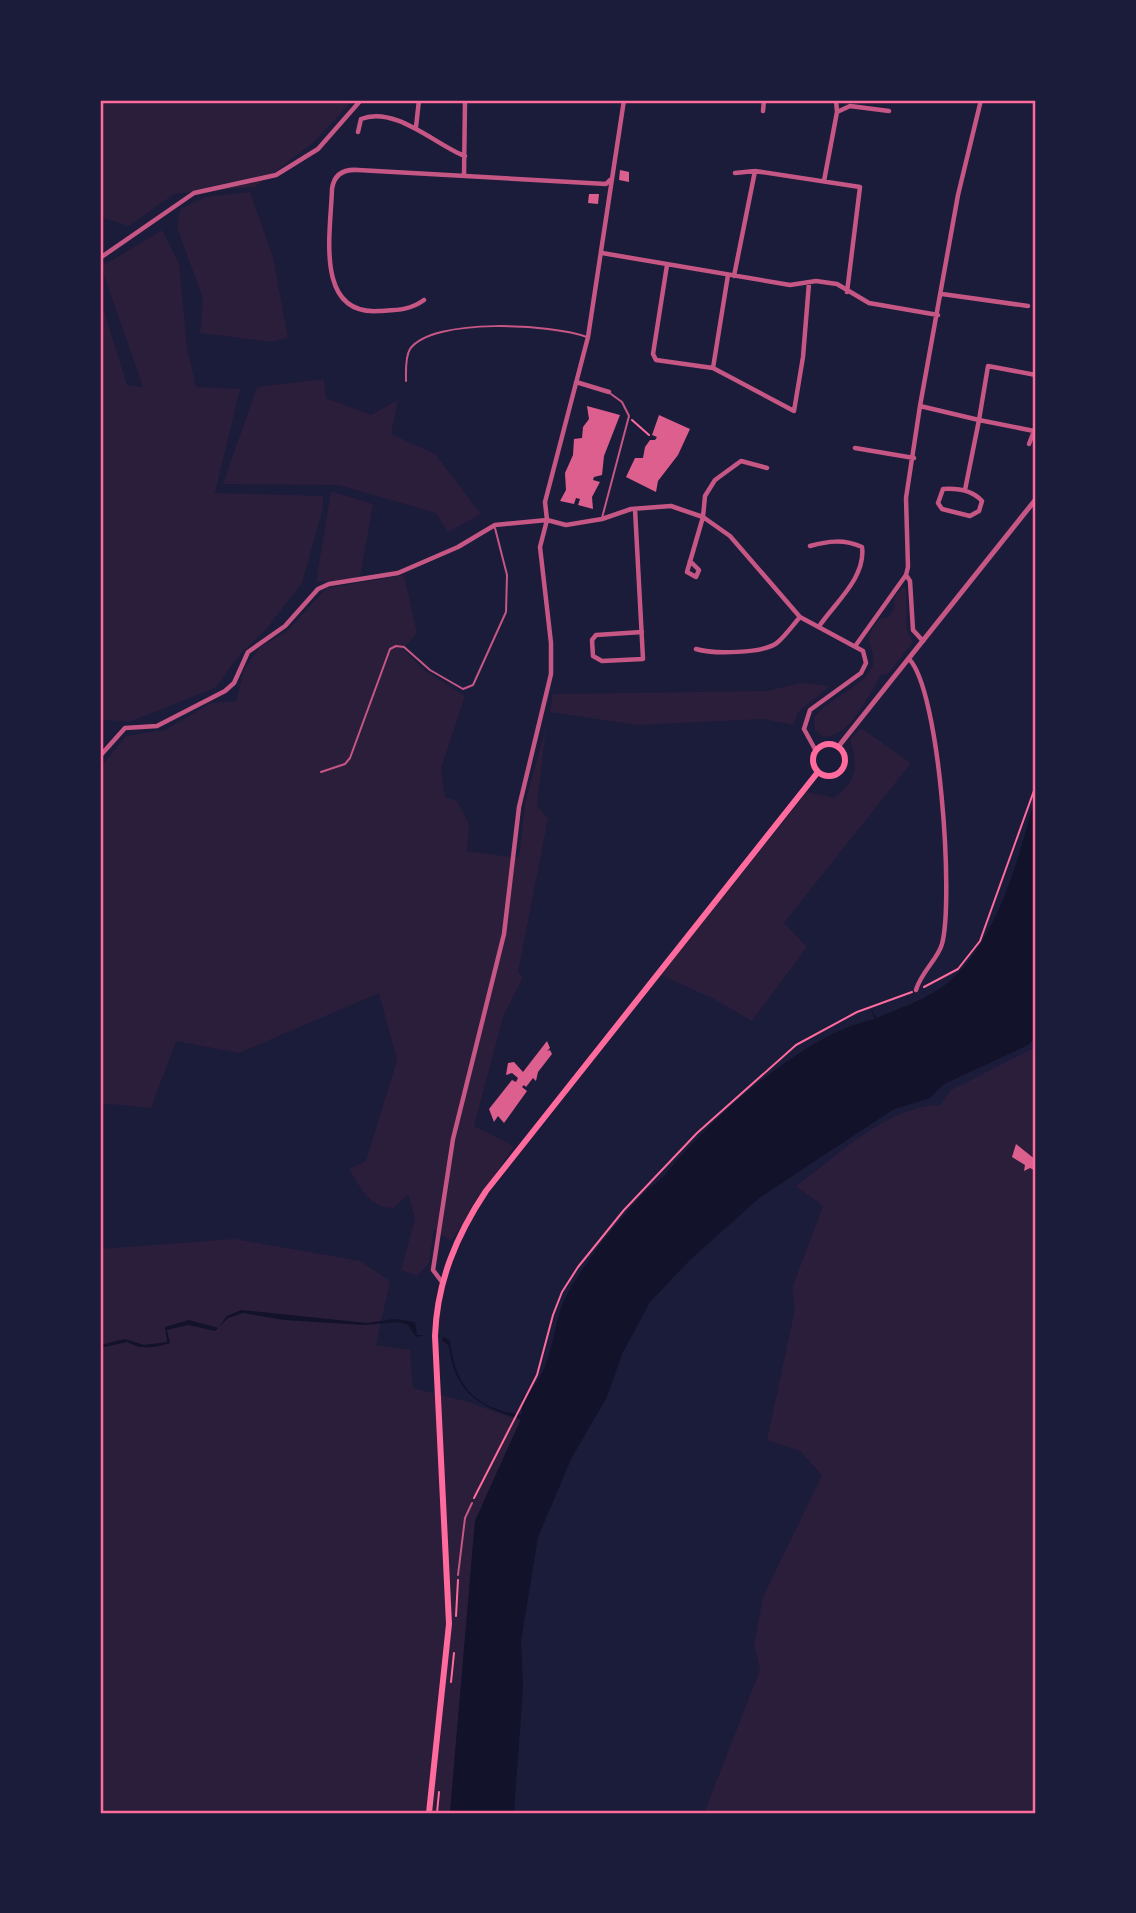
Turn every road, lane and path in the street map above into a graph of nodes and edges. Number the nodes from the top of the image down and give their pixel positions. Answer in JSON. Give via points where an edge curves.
{"nodes":[{"id":1,"x":360,"y":100,"type":"edge"},
{"id":2,"x":419,"y":100,"type":"edge"},
{"id":3,"x":465,"y":100,"type":"edge"},
{"id":4,"x":624,"y":100,"type":"edge"},
{"id":5,"x":764,"y":100,"type":"edge"},
{"id":6,"x":836,"y":100,"type":"edge"},
{"id":7,"x":981,"y":100,"type":"edge"},
{"id":8,"x":763,"y":111,"type":"dead end"},
{"id":9,"x":889,"y":111,"type":"dead end"},
{"id":10,"x":837,"y":112,"type":"junction"},
{"id":11,"x":416,"y":127,"type":"junction"},
{"id":12,"x":358,"y":132,"type":"dead end"},
{"id":13,"x":465,"y":156,"type":"junction"},
{"id":14,"x":755,"y":171,"type":"junction"},
{"id":15,"x":735,"y":173,"type":"dead end"},
{"id":16,"x":464,"y":176,"type":"junction"},
{"id":17,"x":611,"y":180,"type":"junction"},
{"id":18,"x":824,"y":181,"type":"junction"},
{"id":19,"x":602,"y":253,"type":"junction"},
{"id":20,"x":100,"y":258,"type":"edge"},
{"id":21,"x":667,"y":264,"type":"junction"},
{"id":22,"x":731,"y":276,"type":"junction"},
{"id":23,"x":809,"y":283,"type":"junction"},
{"id":24,"x":847,"y":292,"type":"junction"},
{"id":25,"x":942,"y":294,"type":"junction"},
{"id":26,"x":424,"y":300,"type":"dead end"},
{"id":27,"x":1028,"y":306,"type":"dead end"},
{"id":28,"x":938,"y":316,"type":"junction"},
{"id":29,"x":588,"y":337,"type":"junction"},
{"id":30,"x":713,"y":368,"type":"junction"},
{"id":31,"x":1036,"y":375,"type":"edge"},
{"id":32,"x":406,"y":381,"type":"dead end"},
{"id":33,"x":576,"y":382,"type":"junction"},
{"id":34,"x":610,"y":392,"type":"joint"},
{"id":35,"x":920,"y":406,"type":"junction"},
{"id":36,"x":629,"y":416,"type":"junction"},
{"id":37,"x":979,"y":420,"type":"junction"},
{"id":38,"x":1035,"y":429,"type":"edge"},
{"id":39,"x":649,"y":435,"type":"dead end"},
{"id":40,"x":1029,"y":444,"type":"dead end"},
{"id":41,"x":855,"y":447,"type":"dead end"},
{"id":42,"x":914,"y":458,"type":"junction"},
{"id":43,"x":767,"y":468,"type":"dead end"},
{"id":44,"x":965,"y":490,"type":"junction"},
{"id":45,"x":1036,"y":499,"type":"edge"},
{"id":46,"x":635,"y":509,"type":"junction"},
{"id":47,"x":703,"y":517,"type":"junction"},
{"id":48,"x":602,"y":519,"type":"junction"},
{"id":49,"x":547,"y":520,"type":"junction"},
{"id":50,"x":495,"y":525,"type":"junction"},
{"id":51,"x":810,"y":545,"type":"dead end"},
{"id":52,"x":690,"y":561,"type":"dead end"},
{"id":53,"x":906,"y":575,"type":"junction"},
{"id":54,"x":800,"y":617,"type":"junction"},
{"id":55,"x":820,"y":625,"type":"junction"},
{"id":56,"x":642,"y":632,"type":"junction"},
{"id":57,"x":923,"y":641,"type":"junction"},
{"id":58,"x":856,"y":645,"type":"junction"},
{"id":59,"x":696,"y":649,"type":"dead end"},
{"id":60,"x":909,"y":659,"type":"junction"},
{"id":61,"x":838,"y":747,"type":"junction"},
{"id":62,"x":816,"y":751,"type":"junction"},
{"id":63,"x":100,"y":756,"type":"edge"},
{"id":64,"x":321,"y":772,"type":"dead end"},
{"id":65,"x":818,"y":772,"type":"junction"},
{"id":66,"x":1036,"y":785,"type":"edge"},
{"id":67,"x":934,"y":983,"type":"dead end"},
{"id":68,"x":916,"y":990,"type":"dead end"},
{"id":69,"x":890,"y":1001,"type":"dead end"},
{"id":70,"x":442,"y":1282,"type":"junction"},
{"id":71,"x":472,"y":1503,"type":"joint"},
{"id":72,"x":458,"y":1575,"type":"dead end"},
{"id":73,"x":429,"y":1813,"type":"edge"}],
"edges":[{"from":1,"to":20,"type":"street","via":[[318,149],[276,175],[194,193]]},
{"from":2,"to":11,"type":"street"},
{"from":3,"to":13,"type":"street"},
{"from":4,"to":17,"type":"street"},
{"from":5,"to":8,"type":"street"},
{"from":6,"to":10,"type":"street"},
{"from":7,"to":25,"type":"street","via":[[958,195]]},
{"from":9,"to":10,"type":"street","via":[[849,106]]},
{"from":10,"to":18,"type":"street"},
{"from":11,"to":12,"type":"street","via":[[369,117],[361,119]]},
{"from":11,"to":13,"type":"street"},
{"from":13,"to":16,"type":"street"},
{"from":14,"to":15,"type":"street"},
{"from":14,"to":18,"type":"street"},
{"from":14,"to":22,"type":"street"},
{"from":16,"to":17,"type":"street","via":[[606,184]]},
{"from":16,"to":26,"type":"street","via":[[350,170],[341,172],[333,183],[330,279],[340,297],[366,312],[412,309]]},
{"from":17,"to":19,"type":"street"},
{"from":18,"to":24,"type":"street","via":[[860,187]]},
{"from":19,"to":21,"type":"street"},
{"from":19,"to":29,"type":"street"},
{"from":21,"to":22,"type":"street"},
{"from":21,"to":30,"type":"street","via":[[653,354],[656,360]]},
{"from":22,"to":23,"type":"street","via":[[790,285]]},
{"from":22,"to":30,"type":"street"},
{"from":23,"to":24,"type":"street","via":[[837,284]]},
{"from":23,"to":30,"type":"street","via":[[794,411]]},
{"from":24,"to":28,"type":"street","via":[[869,303]]},
{"from":25,"to":27,"type":"street"},
{"from":25,"to":28,"type":"street"},
{"from":28,"to":35,"type":"street"},
{"from":29,"to":32,"type":"lane","via":[[519,326],[453,330],[407,352]]},
{"from":29,"to":33,"type":"street"},
{"from":31,"to":37,"type":"street","via":[[988,366]]},
{"from":33,"to":34,"type":"street"},
{"from":33,"to":49,"type":"street","via":[[545,502]]},
{"from":34,"to":36,"type":"lane"},
{"from":35,"to":37,"type":"street"},
{"from":35,"to":42,"type":"street"},
{"from":36,"to":39,"type":"path"},
{"from":36,"to":48,"type":"lane"},
{"from":37,"to":38,"type":"street"},
{"from":37,"to":44,"type":"street"},
{"from":38,"to":40,"type":"street"},
{"from":41,"to":42,"type":"street"},
{"from":42,"to":53,"type":"street","via":[[906,499]]},
{"from":43,"to":47,"type":"street","via":[[741,461],[715,480],[705,496]]},
{"from":44,"to":44,"type":"street","via":[[982,501],[979,512],[970,516],[942,509],[938,503],[943,489]]},
{"from":45,"to":57,"type":"street"},
{"from":46,"to":47,"type":"street","via":[[671,506]]},
{"from":46,"to":48,"type":"street"},
{"from":46,"to":56,"type":"street"},
{"from":47,"to":52,"type":"street"},
{"from":47,"to":54,"type":"street","via":[[730,536]]},
{"from":48,"to":49,"type":"street","via":[[566,525]]},
{"from":49,"to":50,"type":"street"},
{"from":49,"to":70,"type":"street","via":[[540,547],[551,674],[519,807],[504,934],[453,1139],[433,1270]]},
{"from":50,"to":63,"type":"street","via":[[398,573],[318,589],[285,626],[248,652],[234,683],[225,691],[157,726],[125,728]]},
{"from":50,"to":64,"type":"lane","via":[[507,575],[506,612],[473,685],[463,690],[404,647],[390,649],[350,758]]},
{"from":51,"to":55,"type":"street","via":[[850,541],[862,547],[864,559]]},
{"from":53,"to":57,"type":"street","via":[[913,630]]},
{"from":53,"to":58,"type":"street"},
{"from":54,"to":55,"type":"street"},
{"from":54,"to":59,"type":"street","via":[[777,644],[766,649],[707,653]]},
{"from":55,"to":58,"type":"street"},
{"from":56,"to":56,"type":"street","via":[[643,659],[603,661],[593,656],[596,635]]},
{"from":57,"to":60,"type":"street"},
{"from":58,"to":62,"type":"street","via":[[866,656],[861,673],[807,715],[804,729]]},
{"from":60,"to":61,"type":"street"},
{"from":60,"to":68,"type":"street","via":[[919,674],[932,715],[944,837],[942,947],[927,965]]},
{"from":61,"to":62,"type":"main road","via":[[828,744]]},
{"from":61,"to":65,"type":"main road","via":[[845,760],[841,770],[827,776]]},
{"from":62,"to":65,"type":"main road","via":[[813,759]]},
{"from":65,"to":70,"type":"main road","via":[[486,1191],[460,1235]]},
{"from":66,"to":67,"type":"path","via":[[980,942],[958,969]]},
{"from":69,"to":71,"type":"path","via":[[857,1012],[796,1045],[697,1133],[578,1267],[553,1315],[537,1375]]},
{"from":70,"to":73,"type":"main road","via":[[435,1336],[449,1625]]},
{"from":71,"to":72,"type":"lane","via":[[465,1518]]}]}
